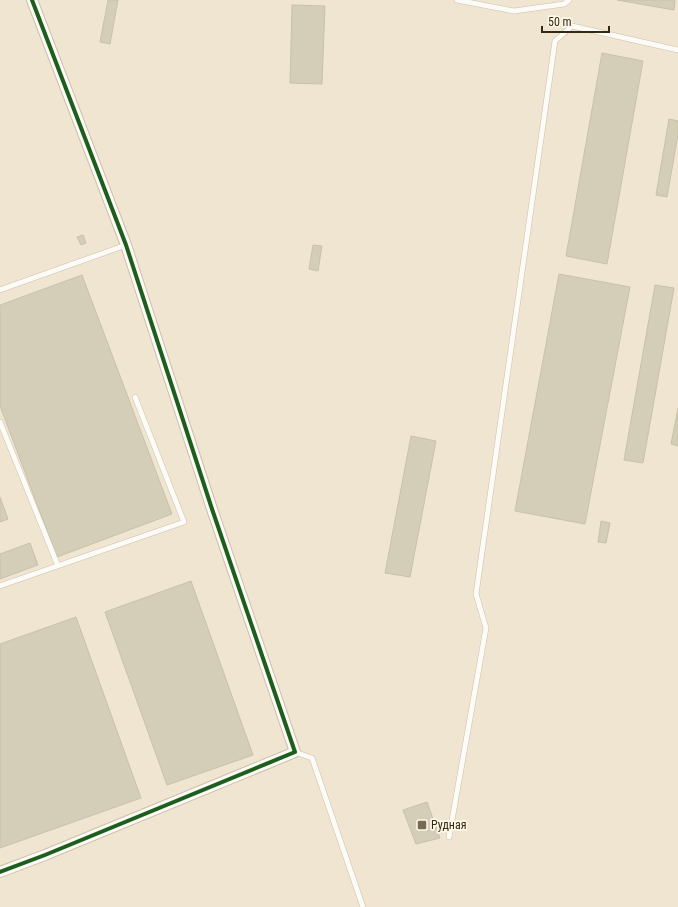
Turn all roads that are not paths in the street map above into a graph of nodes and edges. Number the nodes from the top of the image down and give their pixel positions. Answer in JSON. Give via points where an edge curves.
{"nodes":[{"id":1,"x":32,"y":0,"type":"edge"},
{"id":2,"x":457,"y":0,"type":"edge"},
{"id":3,"x":569,"y":0,"type":"edge"},
{"id":4,"x":678,"y":50,"type":"edge"},
{"id":5,"x":126,"y":245,"type":"junction"},
{"id":6,"x":0,"y":290,"type":"edge"},
{"id":7,"x":135,"y":397,"type":"dead end"},
{"id":8,"x":0,"y":422,"type":"edge"},
{"id":9,"x":58,"y":566,"type":"junction"},
{"id":10,"x":0,"y":586,"type":"edge"},
{"id":11,"x":295,"y":752,"type":"junction"},
{"id":12,"x":449,"y":837,"type":"dead end"},
{"id":13,"x":0,"y":872,"type":"edge"},
{"id":14,"x":363,"y":907,"type":"edge"}],
"edges":[{"from":1,"to":5,"type":"street"},
{"from":2,"to":3,"type":"lane","via":[[514,10],[564,4]]},
{"from":4,"to":12,"type":"lane","via":[[572,26],[555,41],[476,594],[486,628]]},
{"from":5,"to":6,"type":"lane"},
{"from":5,"to":11,"type":"street"},
{"from":7,"to":9,"type":"lane","via":[[184,522]]},
{"from":8,"to":9,"type":"lane"},
{"from":9,"to":10,"type":"lane"},
{"from":11,"to":13,"type":"street"},
{"from":11,"to":14,"type":"lane","via":[[312,758]]}]}
